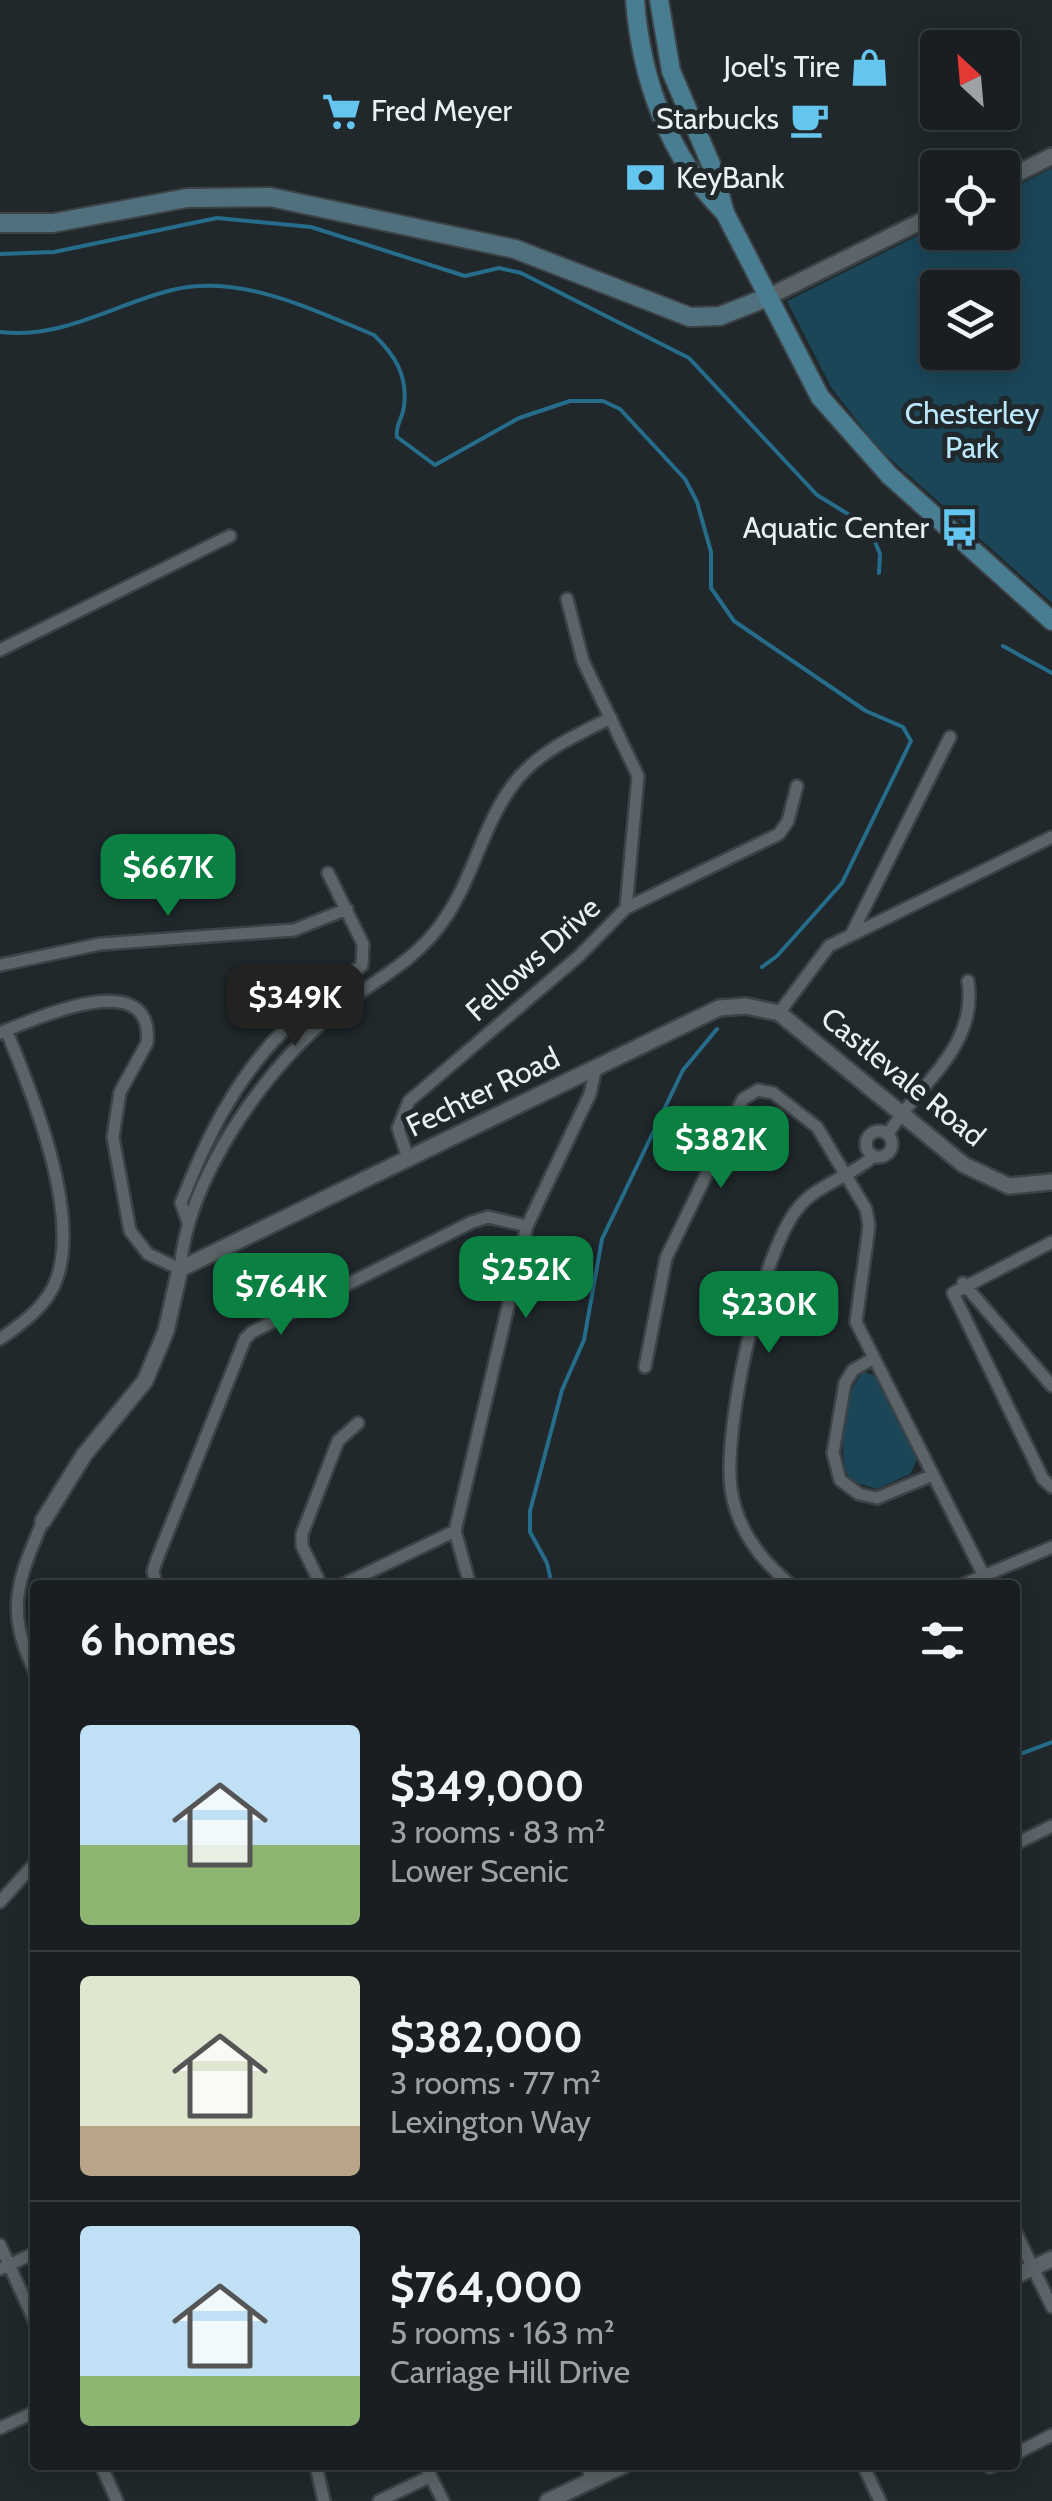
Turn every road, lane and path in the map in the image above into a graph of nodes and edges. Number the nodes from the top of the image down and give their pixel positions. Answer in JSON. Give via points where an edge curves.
{"nodes":[{"id":1,"x":635,"y":0,"type":"edge"},
{"id":2,"x":659,"y":0,"type":"edge"},
{"id":3,"x":1052,"y":156,"type":"edge"},
{"id":4,"x":1020,"y":172,"type":"edge"},
{"id":5,"x":725,"y":213,"type":"junction"},
{"id":6,"x":920,"y":222,"type":"edge"},
{"id":7,"x":0,"y":224,"type":"edge"},
{"id":8,"x":768,"y":296,"type":"junction"},
{"id":9,"x":230,"y":536,"type":"dead end"},
{"id":10,"x":567,"y":599,"type":"dead end"},
{"id":11,"x":1052,"y":621,"type":"edge"},
{"id":12,"x":0,"y":650,"type":"edge"},
{"id":13,"x":611,"y":718,"type":"junction"},
{"id":14,"x":950,"y":737,"type":"dead end"},
{"id":15,"x":798,"y":786,"type":"dead end"},
{"id":16,"x":1052,"y":837,"type":"edge"},
{"id":17,"x":328,"y":873,"type":"dead end"},
{"id":18,"x":626,"y":908,"type":"junction"},
{"id":19,"x":346,"y":910,"type":"junction"},
{"id":20,"x":852,"y":935,"type":"junction"},
{"id":21,"x":0,"y":965,"type":"edge"},
{"id":22,"x":968,"y":981,"type":"dead end"},
{"id":23,"x":779,"y":1013,"type":"junction"},
{"id":24,"x":3,"y":1032,"type":"edge"},
{"id":25,"x":596,"y":1068,"type":"junction"},
{"id":26,"x":902,"y":1110,"type":"junction"},
{"id":27,"x":888,"y":1134,"type":"junction"},
{"id":28,"x":874,"y":1156,"type":"junction"},
{"id":29,"x":408,"y":1158,"type":"junction"},
{"id":30,"x":844,"y":1179,"type":"junction"},
{"id":31,"x":1052,"y":1182,"type":"edge"},
{"id":32,"x":188,"y":1222,"type":"junction"},
{"id":33,"x":527,"y":1226,"type":"junction"},
{"id":34,"x":1052,"y":1242,"type":"edge"},
{"id":35,"x":180,"y":1269,"type":"junction"},
{"id":36,"x":964,"y":1283,"type":"junction"},
{"id":37,"x":0,"y":1339,"type":"edge"},
{"id":38,"x":874,"y":1358,"type":"junction"},
{"id":39,"x":645,"y":1368,"type":"dead end"},
{"id":40,"x":1052,"y":1386,"type":"edge"},
{"id":41,"x":358,"y":1423,"type":"dead end"},
{"id":42,"x":933,"y":1475,"type":"junction"},
{"id":43,"x":1052,"y":1487,"type":"edge"},
{"id":44,"x":43,"y":1522,"type":"joint"},
{"id":45,"x":455,"y":1531,"type":"junction"},
{"id":46,"x":1052,"y":1547,"type":"edge"},
{"id":47,"x":984,"y":1576,"type":"junction"},
{"id":48,"x":155,"y":1580,"type":"edge"},
{"id":49,"x":319,"y":1580,"type":"edge"},
{"id":50,"x":352,"y":1580,"type":"edge"},
{"id":51,"x":469,"y":1580,"type":"edge"},
{"id":52,"x":785,"y":1580,"type":"edge"},
{"id":53,"x":974,"y":1580,"type":"edge"},
{"id":54,"x":30,"y":1662,"type":"edge"},
{"id":55,"x":1052,"y":1826,"type":"edge"},
{"id":56,"x":1020,"y":1842,"type":"edge"},
{"id":57,"x":30,"y":1869,"type":"edge"},
{"id":58,"x":0,"y":1902,"type":"edge"},
{"id":59,"x":1020,"y":2241,"type":"edge"},
{"id":60,"x":0,"y":2245,"type":"edge"},
{"id":61,"x":30,"y":2255,"type":"edge"},
{"id":62,"x":1052,"y":2259,"type":"edge"},
{"id":63,"x":5,"y":2267,"type":"edge"},
{"id":64,"x":1033,"y":2268,"type":"junction"},
{"id":65,"x":1020,"y":2274,"type":"edge"},
{"id":66,"x":1052,"y":2307,"type":"edge"},
{"id":67,"x":30,"y":2313,"type":"edge"},
{"id":68,"x":30,"y":2414,"type":"edge"},
{"id":69,"x":0,"y":2428,"type":"edge"},
{"id":70,"x":1052,"y":2434,"type":"edge"},
{"id":71,"x":1020,"y":2451,"type":"edge"},
{"id":72,"x":103,"y":2470,"type":"edge"},
{"id":73,"x":317,"y":2470,"type":"edge"},
{"id":74,"x":428,"y":2470,"type":"edge"},
{"id":75,"x":865,"y":2470,"type":"edge"},
{"id":76,"x":590,"y":2472,"type":"edge"},
{"id":77,"x":117,"y":2501,"type":"edge"},
{"id":78,"x":324,"y":2501,"type":"edge"},
{"id":79,"x":379,"y":2501,"type":"edge"},
{"id":80,"x":443,"y":2501,"type":"edge"},
{"id":81,"x":548,"y":2501,"type":"edge"},
{"id":82,"x":880,"y":2501,"type":"edge"}],
"edges":[{"from":1,"to":5,"type":"main road","via":[[666,130],[700,188]]},
{"from":2,"to":5,"type":"main road","via":[[670,71]]},
{"from":3,"to":4,"type":"street"},
{"from":5,"to":8,"type":"main road"},
{"from":6,"to":8,"type":"street"},
{"from":7,"to":8,"type":"main road","via":[[53,223],[163,201],[270,196],[515,249],[690,316],[720,316]]},
{"from":8,"to":11,"type":"main road","via":[[820,397],[858,444]]},
{"from":9,"to":12,"type":"street"},
{"from":10,"to":13,"type":"street","name":"Fellows Drive","via":[[583,661]]},
{"from":13,"to":18,"type":"street","name":"Fellows Drive","via":[[640,789]]},
{"from":13,"to":32,"type":"street","via":[[556,746],[512,785],[450,913],[418,951],[332,1014],[276,1070],[221,1152]]},
{"from":14,"to":20,"type":"street"},
{"from":15,"to":18,"type":"street","via":[[778,834]]},
{"from":16,"to":20,"type":"street"},
{"from":17,"to":19,"type":"street"},
{"from":18,"to":29,"type":"street","name":"Fellows Drive","via":[[409,1101],[398,1128]]},
{"from":19,"to":21,"type":"street","via":[[294,930],[100,944]]},
{"from":19,"to":32,"type":"street","via":[[363,944],[362,965],[250,1068],[194,1168],[181,1203]]},
{"from":20,"to":23,"type":"street","via":[[821,953]]},
{"from":22,"to":26,"type":"street","via":[[972,1006],[963,1036]]},
{"from":23,"to":25,"type":"street","name":"Fechter Road","via":[[719,1008]]},
{"from":23,"to":26,"type":"street","name":"Castlevale Road"},
{"from":24,"to":35,"type":"street","via":[[114,998],[141,1016],[147,1043],[120,1092],[113,1137],[130,1230],[148,1254]]},
{"from":24,"to":37,"type":"street","via":[[42,1130],[62,1250],[58,1277],[43,1304]]},
{"from":25,"to":29,"type":"street","name":"Fechter Road"},
{"from":25,"to":33,"type":"street"},
{"from":26,"to":27,"type":"street"},
{"from":26,"to":31,"type":"street","name":"Castlevale Road","via":[[964,1165],[992,1180],[1009,1186]]},
{"from":27,"to":28,"type":"street","via":[[892,1149]]},
{"from":27,"to":28,"type":"street","via":[[868,1137]]},
{"from":28,"to":30,"type":"street"},
{"from":29,"to":35,"type":"street","name":"Fechter Road"},
{"from":30,"to":38,"type":"street","via":[[869,1217],[856,1322]]},
{"from":30,"to":39,"type":"street","via":[[817,1127],[766,1090],[743,1099],[666,1258]]},
{"from":30,"to":52,"type":"street","via":[[795,1211],[762,1283],[731,1450],[731,1491],[745,1532]]},
{"from":32,"to":35,"type":"street"},
{"from":33,"to":45,"type":"street"},
{"from":33,"to":48,"type":"street","via":[[480,1218],[252,1332],[157,1559]]},
{"from":34,"to":36,"type":"street"},
{"from":35,"to":44,"type":"street","via":[[166,1331],[145,1381],[84,1455]]},
{"from":36,"to":40,"type":"street"},
{"from":36,"to":43,"type":"street","via":[[953,1293],[955,1304]]},
{"from":38,"to":42,"type":"street"},
{"from":38,"to":42,"type":"street","via":[[845,1383],[833,1453],[840,1480],[877,1498]]},
{"from":41,"to":49,"type":"street","via":[[338,1440],[302,1534]]},
{"from":42,"to":47,"type":"street"},
{"from":44,"to":54,"type":"street","via":[[15,1606]]},
{"from":45,"to":50,"type":"street"},
{"from":45,"to":51,"type":"street"},
{"from":46,"to":47,"type":"street"},
{"from":47,"to":53,"type":"street"},
{"from":55,"to":56,"type":"street"},
{"from":57,"to":58,"type":"street"},
{"from":59,"to":64,"type":"street"},
{"from":60,"to":63,"type":"street"},
{"from":61,"to":63,"type":"street"},
{"from":62,"to":64,"type":"street"},
{"from":63,"to":67,"type":"street"},
{"from":64,"to":65,"type":"street"},
{"from":64,"to":66,"type":"street"},
{"from":68,"to":69,"type":"street"},
{"from":70,"to":71,"type":"street"},
{"from":72,"to":77,"type":"street"},
{"from":73,"to":78,"type":"street"},
{"from":74,"to":79,"type":"street"},
{"from":74,"to":80,"type":"street"},
{"from":75,"to":82,"type":"street"},
{"from":76,"to":81,"type":"street"}]}
